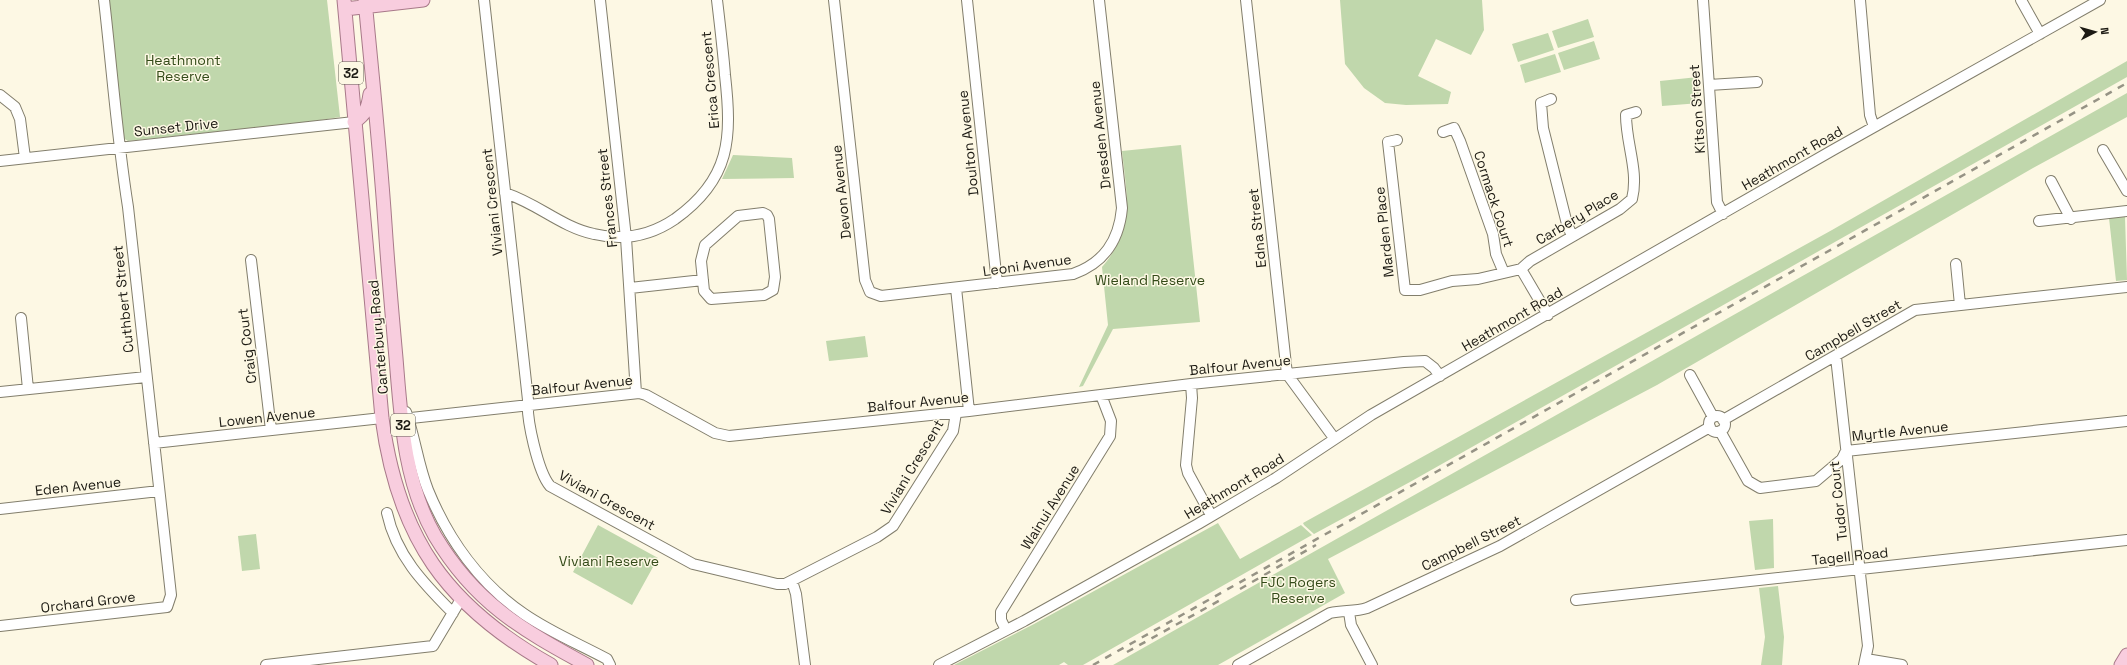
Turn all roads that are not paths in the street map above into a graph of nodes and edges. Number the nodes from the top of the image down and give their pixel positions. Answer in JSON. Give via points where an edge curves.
{"nodes":[{"id":1,"x":104,"y":0,"type":"edge"},
{"id":2,"x":423,"y":0,"type":"edge"},
{"id":3,"x":484,"y":0,"type":"edge"},
{"id":4,"x":600,"y":0,"type":"edge"},
{"id":5,"x":717,"y":0,"type":"edge"},
{"id":6,"x":834,"y":0,"type":"edge"},
{"id":7,"x":967,"y":0,"type":"edge"},
{"id":8,"x":1099,"y":0,"type":"edge"},
{"id":9,"x":1246,"y":0,"type":"edge"},
{"id":10,"x":1703,"y":0,"type":"edge"},
{"id":11,"x":1860,"y":0,"type":"edge"},
{"id":12,"x":2021,"y":0,"type":"edge"},
{"id":13,"x":2100,"y":0,"type":"edge"},
{"id":14,"x":365,"y":3,"type":"edge"},
{"id":15,"x":345,"y":5,"type":"edge"},
{"id":16,"x":2040,"y":34,"type":"junction"},
{"id":17,"x":373,"y":78,"type":"junction"},
{"id":18,"x":1757,"y":82,"type":"dead end"},
{"id":19,"x":1709,"y":85,"type":"junction"},
{"id":20,"x":0,"y":95,"type":"edge"},
{"id":21,"x":1551,"y":100,"type":"dead end"},
{"id":22,"x":1636,"y":112,"type":"dead end"},
{"id":23,"x":354,"y":122,"type":"junction"},
{"id":24,"x":1874,"y":127,"type":"junction"},
{"id":25,"x":1443,"y":132,"type":"dead end"},
{"id":26,"x":378,"y":139,"type":"junction"},
{"id":27,"x":1388,"y":141,"type":"dead end"},
{"id":28,"x":118,"y":148,"type":"junction"},
{"id":29,"x":2103,"y":150,"type":"dead end"},
{"id":30,"x":25,"y":158,"type":"junction"},
{"id":31,"x":0,"y":161,"type":"edge"},
{"id":32,"x":2051,"y":181,"type":"dead end"},
{"id":33,"x":2127,"y":191,"type":"edge"},
{"id":34,"x":505,"y":193,"type":"junction"},
{"id":35,"x":2127,"y":211,"type":"edge"},
{"id":36,"x":1723,"y":214,"type":"junction"},
{"id":37,"x":2071,"y":219,"type":"junction"},
{"id":38,"x":2039,"y":221,"type":"dead end"},
{"id":39,"x":1572,"y":236,"type":"junction"},
{"id":40,"x":626,"y":238,"type":"junction"},
{"id":41,"x":251,"y":260,"type":"dead end"},
{"id":42,"x":1098,"y":261,"type":"joint"},
{"id":43,"x":1956,"y":264,"type":"dead end"},
{"id":44,"x":1521,"y":269,"type":"junction"},
{"id":45,"x":1504,"y":273,"type":"junction"},
{"id":46,"x":703,"y":280,"type":"junction"},
{"id":47,"x":997,"y":283,"type":"junction"},
{"id":48,"x":2127,"y":287,"type":"edge"},
{"id":49,"x":630,"y":288,"type":"junction"},
{"id":50,"x":956,"y":288,"type":"junction"},
{"id":51,"x":1960,"y":305,"type":"junction"},
{"id":52,"x":1548,"y":315,"type":"junction"},
{"id":53,"x":21,"y":318,"type":"dead end"},
{"id":54,"x":1836,"y":357,"type":"junction"},
{"id":55,"x":1287,"y":374,"type":"junction"},
{"id":56,"x":1690,"y":375,"type":"dead end"},
{"id":57,"x":1440,"y":376,"type":"junction"},
{"id":58,"x":146,"y":377,"type":"junction"},
{"id":59,"x":1191,"y":384,"type":"junction"},
{"id":60,"x":28,"y":389,"type":"junction"},
{"id":61,"x":0,"y":392,"type":"edge"},
{"id":62,"x":636,"y":393,"type":"junction"},
{"id":63,"x":1101,"y":395,"type":"junction"},
{"id":64,"x":527,"y":405,"type":"junction"},
{"id":65,"x":969,"y":411,"type":"junction"},
{"id":66,"x":956,"y":413,"type":"junction"},
{"id":67,"x":382,"y":418,"type":"junction"},
{"id":68,"x":405,"y":419,"type":"junction"},
{"id":69,"x":1724,"y":420,"type":"junction"},
{"id":70,"x":2127,"y":421,"type":"edge"},
{"id":71,"x":1711,"y":422,"type":"junction"},
{"id":72,"x":271,"y":430,"type":"junction"},
{"id":73,"x":1720,"y":431,"type":"junction"},
{"id":74,"x":1334,"y":438,"type":"junction"},
{"id":75,"x":154,"y":443,"type":"junction"},
{"id":76,"x":1846,"y":451,"type":"junction"},
{"id":77,"x":159,"y":491,"type":"junction"},
{"id":78,"x":0,"y":509,"type":"edge"},
{"id":79,"x":387,"y":513,"type":"dead end"},
{"id":80,"x":1211,"y":515,"type":"junction"},
{"id":81,"x":2127,"y":540,"type":"edge"},
{"id":82,"x":1859,"y":569,"type":"junction"},
{"id":83,"x":792,"y":581,"type":"junction"},
{"id":84,"x":171,"y":595,"type":"joint"},
{"id":85,"x":462,"y":599,"type":"junction"},
{"id":86,"x":1576,"y":600,"type":"dead end"},
{"id":87,"x":1349,"y":612,"type":"junction"},
{"id":88,"x":453,"y":613,"type":"junction"},
{"id":89,"x":0,"y":626,"type":"edge"},
{"id":90,"x":1006,"y":630,"type":"junction"},
{"id":91,"x":2127,"y":656,"type":"edge"},
{"id":92,"x":1865,"y":662,"type":"edge"},
{"id":93,"x":292,"y":664,"type":"edge"},
{"id":94,"x":266,"y":665,"type":"edge"},
{"id":95,"x":551,"y":665,"type":"edge"},
{"id":96,"x":587,"y":665,"type":"edge"},
{"id":97,"x":610,"y":665,"type":"edge"},
{"id":98,"x":805,"y":665,"type":"edge"},
{"id":99,"x":939,"y":665,"type":"edge"},
{"id":100,"x":1238,"y":665,"type":"edge"},
{"id":101,"x":1372,"y":665,"type":"edge"},
{"id":102,"x":1902,"y":665,"type":"edge"},
{"id":103,"x":2121,"y":665,"type":"edge"}],
"edges":[{"from":1,"to":28,"type":"street","name":"Cuthbert Street","via":[[117,114]]},
{"from":2,"to":14,"type":"main road"},
{"from":3,"to":34,"type":"street","name":"Viviani Crescent"},
{"from":4,"to":40,"type":"street","name":"Frances Street"},
{"from":5,"to":40,"type":"street","name":"Erica Crescent","via":[[729,109],[729,136],[724,158],[708,187],[690,208],[662,226],[642,235]]},
{"from":6,"to":50,"type":"street","name":"Devon Avenue","via":[[867,288],[873,295],[881,296]]},
{"from":7,"to":47,"type":"street","name":"Doulton Avenue"},
{"from":8,"to":42,"type":"street","name":"Dresden Avenue","via":[[1122,208],[1114,243]]},
{"from":9,"to":55,"type":"street","name":"Edna Street"},
{"from":10,"to":19,"type":"street","name":"Kitson Street"},
{"from":11,"to":24,"type":"street","via":[[1870,115]]},
{"from":12,"to":16,"type":"street"},
{"from":13,"to":16,"type":"street","name":"Heathmont Road"},
{"from":14,"to":15,"type":"main road"},
{"from":14,"to":17,"type":"main road","name":"Canterbury Road","number":"32"},
{"from":15,"to":23,"type":"main road","name":"Canterbury Road","number":"32"},
{"from":16,"to":24,"type":"street","name":"Heathmont Road"},
{"from":17,"to":23,"type":"main road","via":[[368,109]]},
{"from":17,"to":26,"type":"main road","name":"Canterbury Road","number":"32"},
{"from":18,"to":19,"type":"street"},
{"from":19,"to":36,"type":"street","name":"Kitson Street","via":[[1717,202]]},
{"from":20,"to":30,"type":"street","via":[[15,107],[20,120]]},
{"from":21,"to":39,"type":"street","via":[[1536,104]]},
{"from":22,"to":39,"type":"street","name":"Carbery Place","via":[[1626,115],[1630,157],[1635,174],[1632,199]]},
{"from":23,"to":26,"type":"main road","via":[[368,126]]},
{"from":23,"to":28,"type":"street","name":"Sunset Drive"},
{"from":23,"to":67,"type":"main road","name":"Canterbury Road","number":"32"},
{"from":24,"to":36,"type":"street","name":"Heathmont Road"},
{"from":25,"to":45,"type":"street","name":"Cormack Court","via":[[1454,128],[1460,141]]},
{"from":26,"to":68,"type":"main road","name":"Canterbury Road","number":"32","via":[[399,393]]},
{"from":27,"to":45,"type":"street","name":"Marden Place","via":[[1406,290],[1420,290],[1452,281]]},
{"from":28,"to":30,"type":"street","name":"Sunset Drive"},
{"from":28,"to":58,"type":"street","name":"Cuthbert Street","via":[[128,207]]},
{"from":29,"to":33,"type":"street"},
{"from":30,"to":31,"type":"street","name":"Sunset Drive"},
{"from":32,"to":37,"type":"street"},
{"from":34,"to":40,"type":"street","name":"Erica Crescent","via":[[522,198],[576,230],[613,238]]},
{"from":34,"to":64,"type":"street","name":"Viviani Crescent"},
{"from":35,"to":37,"type":"street"},
{"from":36,"to":52,"type":"street","name":"Heathmont Road"},
{"from":37,"to":38,"type":"street"},
{"from":39,"to":44,"type":"street","name":"Carbery Place"},
{"from":40,"to":49,"type":"street","name":"Frances Street"},
{"from":41,"to":72,"type":"street","name":"Craig Court"},
{"from":42,"to":47,"type":"street","name":"Leoni Avenue","via":[[1085,270],[1072,274]]},
{"from":43,"to":51,"type":"street"},
{"from":44,"to":45,"type":"street"},
{"from":44,"to":52,"type":"street"},
{"from":46,"to":46,"type":"street","via":[[702,254],[705,245],[740,216],[763,213],[767,215],[775,277],[772,292],[714,300],[705,294]]},
{"from":46,"to":49,"type":"street"},
{"from":47,"to":50,"type":"street","name":"Leoni Avenue"},
{"from":48,"to":51,"type":"street","name":"Campbell Street"},
{"from":49,"to":62,"type":"street","name":"Frances Street"},
{"from":50,"to":65,"type":"street"},
{"from":51,"to":54,"type":"street","name":"Campbell Street","via":[[1915,310]]},
{"from":52,"to":57,"type":"street","name":"Heathmont Road"},
{"from":53,"to":60,"type":"street"},
{"from":54,"to":69,"type":"street","name":"Campbell Street"},
{"from":54,"to":76,"type":"street","name":"Tudor Court"},
{"from":55,"to":57,"type":"street","name":"Balfour Avenue","via":[[1426,361]]},
{"from":55,"to":59,"type":"street","name":"Balfour Avenue"},
{"from":55,"to":74,"type":"street"},
{"from":56,"to":71,"type":"street"},
{"from":57,"to":74,"type":"street","name":"Heathmont Road"},
{"from":58,"to":60,"type":"street"},
{"from":58,"to":75,"type":"street","name":"Cuthbert Street"},
{"from":59,"to":63,"type":"street","name":"Balfour Avenue"},
{"from":59,"to":80,"type":"street","via":[[1186,465]]},
{"from":60,"to":61,"type":"street"},
{"from":62,"to":64,"type":"street","name":"Balfour Avenue"},
{"from":62,"to":66,"type":"street","name":"Balfour Avenue","via":[[646,395],[715,433],[726,436]]},
{"from":63,"to":65,"type":"street","name":"Balfour Avenue"},
{"from":63,"to":90,"type":"street","name":"Wainui Avenue","via":[[1110,421],[1110,436],[1001,612],[1001,620]]},
{"from":64,"to":68,"type":"street","name":"Balfour Avenue"},
{"from":64,"to":83,"type":"street","name":"Viviani Crescent","via":[[540,468],[550,486],[693,564],[777,584]]},
{"from":65,"to":66,"type":"street","name":"Balfour Avenue"},
{"from":66,"to":83,"type":"street","name":"Viviani Crescent","via":[[953,431],[893,526]]},
{"from":67,"to":72,"type":"street","name":"Lowen Avenue"},
{"from":67,"to":85,"type":"main road","name":"Canterbury Road","number":"32","via":[[391,472],[401,505],[425,552]]},
{"from":68,"to":96,"type":"main road","name":"Canterbury Road","number":"32","via":[[408,461],[418,499],[435,535],[452,560],[474,588],[512,622]]},
{"from":68,"to":97,"type":"street","via":[[428,490],[443,522],[467,560],[494,590],[524,614],[606,659]]},
{"from":69,"to":71,"type":"street","via":[[1720,416]]},
{"from":69,"to":73,"type":"street","via":[[1725,425]]},
{"from":70,"to":76,"type":"street","name":"Myrtle Avenue"},
{"from":71,"to":73,"type":"street","via":[[1715,432]]},
{"from":71,"to":87,"type":"street","name":"Campbell Street","via":[[1500,546],[1367,608]]},
{"from":72,"to":75,"type":"street","name":"Lowen Avenue"},
{"from":73,"to":76,"type":"street","name":"Myrtle Avenue","via":[[1748,481],[1760,488],[1816,481],[1842,459]]},
{"from":74,"to":80,"type":"street","name":"Heathmont Road","via":[[1284,473]]},
{"from":75,"to":77,"type":"street","name":"Cuthbert Street"},
{"from":76,"to":82,"type":"street","name":"Tudor Court"},
{"from":77,"to":78,"type":"street","name":"Eden Avenue"},
{"from":77,"to":84,"type":"street","name":"Cuthbert Street"},
{"from":79,"to":88,"type":"street","via":[[391,531],[409,565]]},
{"from":80,"to":90,"type":"street","name":"Heathmont Road"},
{"from":81,"to":82,"type":"street","name":"Tagell Road"},
{"from":82,"to":86,"type":"street","name":"Tagell Road"},
{"from":82,"to":92,"type":"street","name":"Tudor Court","via":[[1868,646]]},
{"from":83,"to":98,"type":"street"},
{"from":84,"to":89,"type":"street","name":"Orchard Grove","via":[[167,607]]},
{"from":85,"to":88,"type":"street"},
{"from":85,"to":95,"type":"main road","name":"Canterbury Road","number":"32","via":[[501,634]]},
{"from":87,"to":100,"type":"street","name":"Campbell Street","via":[[1330,613]]},
{"from":87,"to":101,"type":"street","via":[[1351,625]]},
{"from":88,"to":93,"type":"street","via":[[433,646]]},
{"from":90,"to":99,"type":"street","name":"Heathmont Road"},
{"from":91,"to":103,"type":"main road"},
{"from":92,"to":102,"type":"street"},
{"from":93,"to":94,"type":"street"}]}
